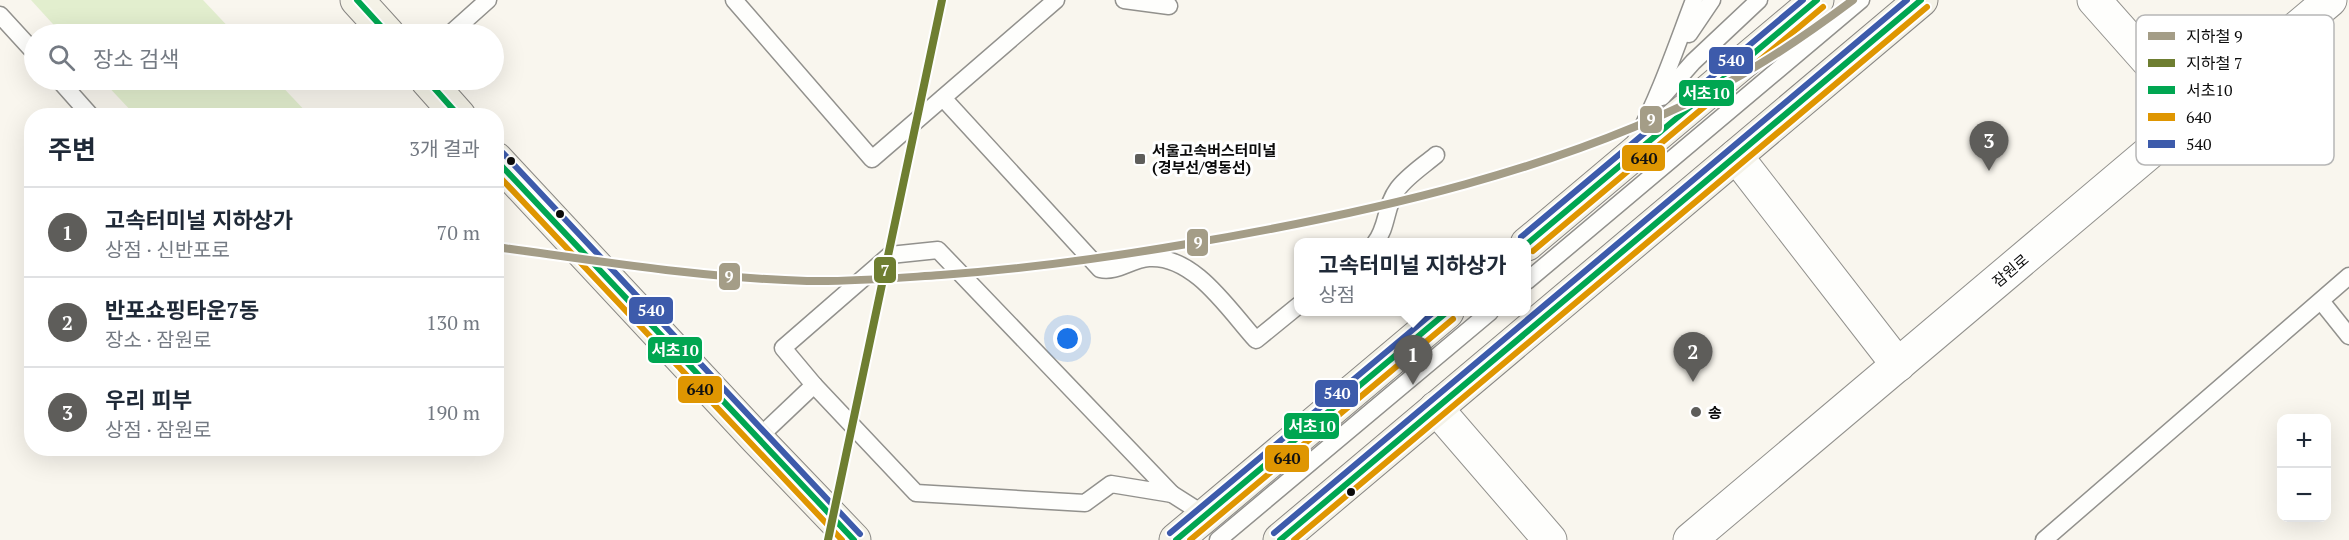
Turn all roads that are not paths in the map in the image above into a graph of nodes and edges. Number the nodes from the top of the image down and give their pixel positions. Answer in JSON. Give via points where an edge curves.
{"nodes":[{"id":1,"x":357,"y":0,"type":"edge"},
{"id":2,"x":488,"y":0,"type":"edge"},
{"id":3,"x":734,"y":0,"type":"edge"},
{"id":4,"x":1056,"y":0,"type":"edge"},
{"id":5,"x":1124,"y":0,"type":"edge"},
{"id":6,"x":1694,"y":0,"type":"edge"},
{"id":7,"x":1712,"y":0,"type":"edge"},
{"id":8,"x":1759,"y":0,"type":"edge"},
{"id":9,"x":1817,"y":0,"type":"edge"},
{"id":10,"x":1861,"y":0,"type":"edge"},
{"id":11,"x":2094,"y":0,"type":"edge"},
{"id":12,"x":2330,"y":0,"type":"edge"},
{"id":13,"x":1917,"y":3,"type":"edge"},
{"id":14,"x":1169,"y":6,"type":"dead end"},
{"id":15,"x":0,"y":15,"type":"edge"},
{"id":16,"x":2313,"y":15,"type":"edge"},
{"id":17,"x":379,"y":24,"type":"edge"},
{"id":18,"x":461,"y":24,"type":"edge"},
{"id":19,"x":24,"y":41,"type":"edge"},
{"id":20,"x":2136,"y":47,"type":"edge"},
{"id":21,"x":1670,"y":62,"type":"junction"},
{"id":22,"x":68,"y":90,"type":"edge"},
{"id":23,"x":436,"y":90,"type":"edge"},
{"id":24,"x":943,"y":98,"type":"junction"},
{"id":25,"x":1655,"y":104,"type":"junction"},
{"id":26,"x":84,"y":108,"type":"edge"},
{"id":27,"x":452,"y":108,"type":"edge"},
{"id":28,"x":1436,"y":155,"type":"dead end"},
{"id":29,"x":1736,"y":156,"type":"junction"},
{"id":30,"x":2136,"y":165,"type":"edge"},
{"id":31,"x":1620,"y":166,"type":"junction"},
{"id":32,"x":504,"y":176,"type":"edge"},
{"id":33,"x":1378,"y":238,"type":"edge"},
{"id":34,"x":1531,"y":241,"type":"edge"},
{"id":35,"x":2349,"y":276,"type":"edge"},
{"id":36,"x":1531,"y":278,"type":"edge"},
{"id":37,"x":2321,"y":301,"type":"junction"},
{"id":38,"x":1294,"y":309,"type":"edge"},
{"id":39,"x":1442,"y":316,"type":"edge"},
{"id":40,"x":1485,"y":316,"type":"edge"},
{"id":41,"x":2349,"y":336,"type":"edge"},
{"id":42,"x":1898,"y":365,"type":"junction"},
{"id":43,"x":814,"y":385,"type":"junction"},
{"id":44,"x":1436,"y":408,"type":"junction"},
{"id":45,"x":757,"y":439,"type":"junction"},
{"id":46,"x":1172,"y":494,"type":"junction"},
{"id":47,"x":1199,"y":529,"type":"edge"},
{"id":48,"x":854,"y":540,"type":"edge"},
{"id":49,"x":1171,"y":540,"type":"edge"},
{"id":50,"x":1280,"y":540,"type":"edge"},
{"id":51,"x":1550,"y":540,"type":"edge"},
{"id":52,"x":1690,"y":540,"type":"edge"},
{"id":53,"x":2043,"y":540,"type":"edge"}],
"edges":[{"from":1,"to":17,"type":"main road"},
{"from":2,"to":18,"type":"lane"},
{"from":3,"to":24,"type":"lane","via":[[872,159]]},
{"from":4,"to":24,"type":"lane"},
{"from":5,"to":14,"type":"lane"},
{"from":6,"to":21,"type":"lane"},
{"from":7,"to":21,"type":"lane"},
{"from":8,"to":25,"type":"lane"},
{"from":9,"to":31,"type":"main road"},
{"from":10,"to":36,"type":"lane"},
{"from":11,"to":20,"type":"street"},
{"from":12,"to":16,"type":"street","name":"잠원로"},
{"from":13,"to":29,"type":"main road"},
{"from":15,"to":19,"type":"lane"},
{"from":21,"to":25,"type":"lane"},
{"from":22,"to":26,"type":"lane"},
{"from":23,"to":27,"type":"main road"},
{"from":24,"to":38,"type":"lane","via":[[1100,269],[1111,270],[1148,258],[1179,262],[1201,278],[1256,340]]},
{"from":25,"to":31,"type":"lane"},
{"from":28,"to":33,"type":"lane","via":[[1397,190]]},
{"from":29,"to":42,"type":"street"},
{"from":29,"to":44,"type":"main road"},
{"from":30,"to":42,"type":"street","name":"잠원로"},
{"from":31,"to":34,"type":"main road"},
{"from":32,"to":45,"type":"main road"},
{"from":35,"to":37,"type":"lane"},
{"from":37,"to":41,"type":"lane"},
{"from":37,"to":53,"type":"lane"},
{"from":39,"to":47,"type":"main road"},
{"from":40,"to":47,"type":"lane"},
{"from":42,"to":52,"type":"street","name":"잠원로"},
{"from":43,"to":45,"type":"lane"},
{"from":43,"to":46,"type":"lane","via":[[916,493],[1085,503],[1111,484]]},
{"from":43,"to":46,"type":"lane","via":[[783,348],[890,255],[938,250]]},
{"from":44,"to":50,"type":"main road"},
{"from":44,"to":51,"type":"street"},
{"from":45,"to":48,"type":"main road"},
{"from":46,"to":47,"type":"lane"},
{"from":47,"to":49,"type":"main road"}]}
